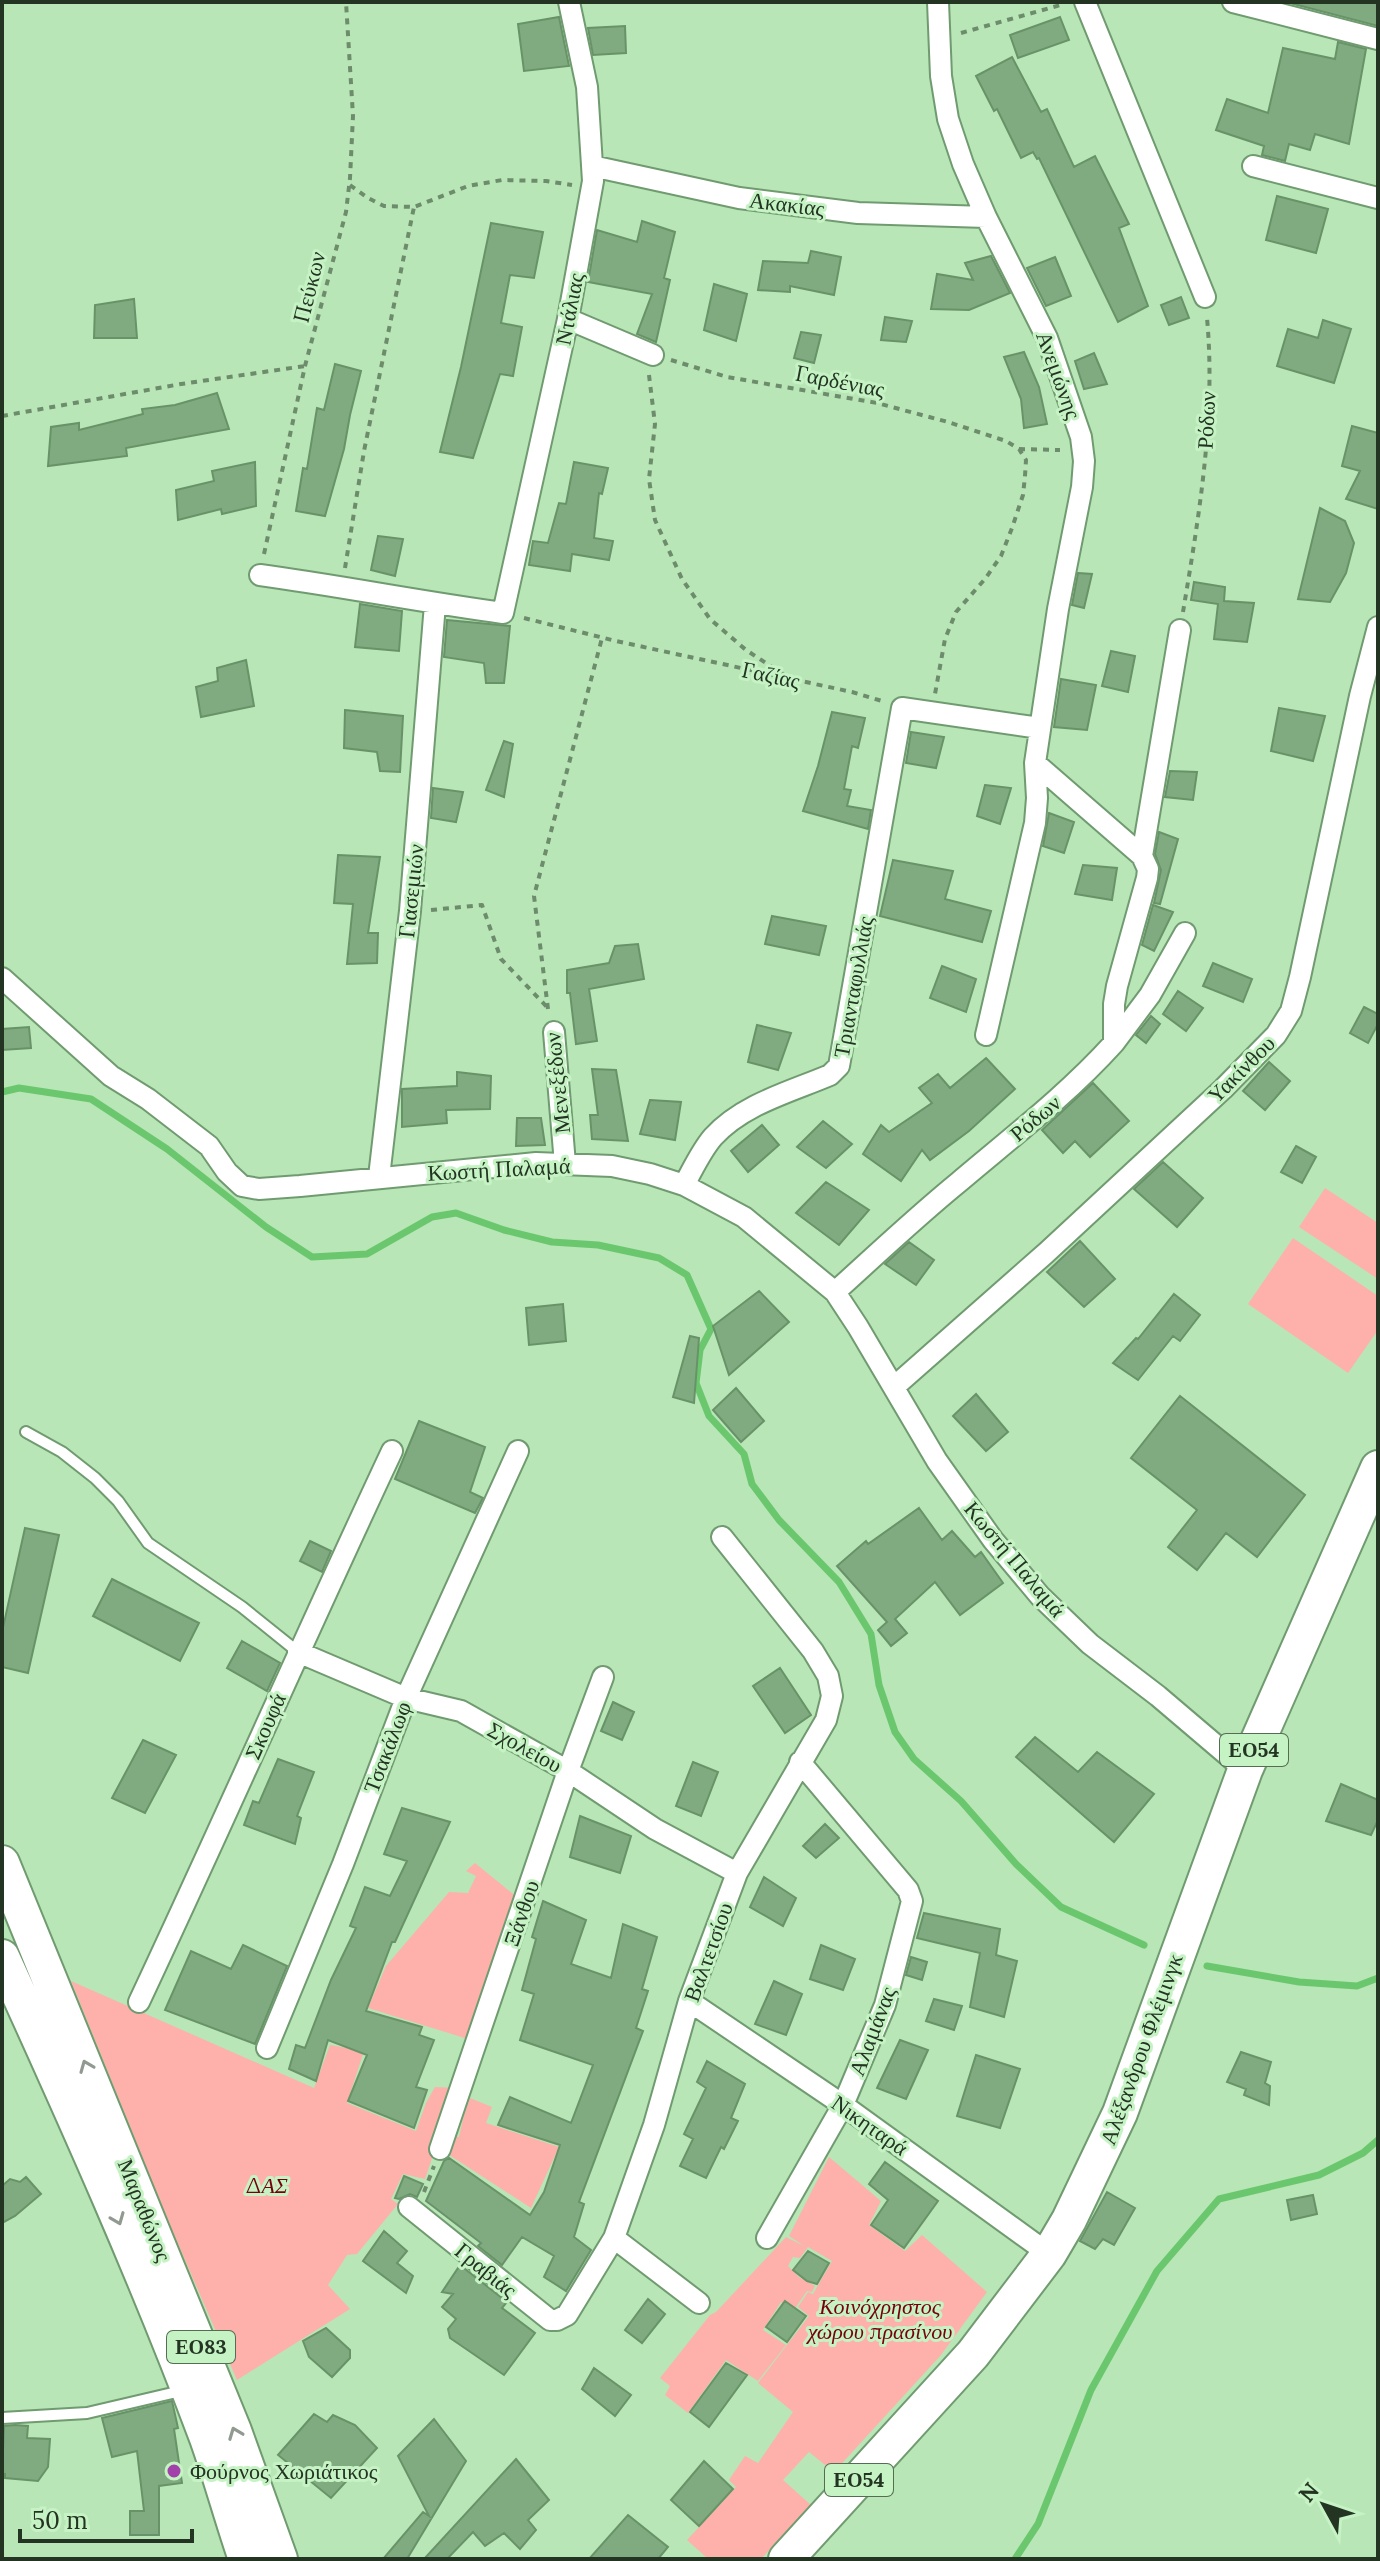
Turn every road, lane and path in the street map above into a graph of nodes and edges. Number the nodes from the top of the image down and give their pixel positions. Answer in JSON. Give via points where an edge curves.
{"nodes":[{"id":1,"x":346,"y":2,"type":"edge"},
{"id":2,"x":569,"y":2,"type":"edge"},
{"id":3,"x":938,"y":2,"type":"edge"},
{"id":4,"x":1070,"y":2,"type":"edge"},
{"id":5,"x":1085,"y":2,"type":"edge"},
{"id":6,"x":1233,"y":2,"type":"edge"},
{"id":7,"x":940,"y":39,"type":"junction"},
{"id":8,"x":1378,"y":39,"type":"edge"},
{"id":9,"x":592,"y":166,"type":"junction"},
{"id":10,"x":1253,"y":166,"type":"dead end"},
{"id":11,"x":350,"y":185,"type":"junction"},
{"id":12,"x":591,"y":188,"type":"junction"},
{"id":13,"x":1378,"y":198,"type":"edge"},
{"id":14,"x":414,"y":207,"type":"junction"},
{"id":15,"x":986,"y":217,"type":"junction"},
{"id":16,"x":1205,"y":297,"type":"joint"},
{"id":17,"x":568,"y":319,"type":"junction"},
{"id":18,"x":645,"y":352,"type":"junction"},
{"id":19,"x":305,"y":366,"type":"junction"},
{"id":20,"x":2,"y":416,"type":"edge"},
{"id":21,"x":1081,"y":437,"type":"junction"},
{"id":22,"x":1019,"y":449,"type":"junction"},
{"id":23,"x":260,"y":575,"type":"joint"},
{"id":24,"x":342,"y":586,"type":"junction"},
{"id":25,"x":435,"y":604,"type":"junction"},
{"id":26,"x":503,"y":613,"type":"junction"},
{"id":27,"x":1378,"y":627,"type":"edge"},
{"id":28,"x":1180,"y":630,"type":"joint"},
{"id":29,"x":602,"y":638,"type":"junction"},
{"id":30,"x":791,"y":680,"type":"junction"},
{"id":31,"x":902,"y":708,"type":"junction"},
{"id":32,"x":932,"y":711,"type":"junction"},
{"id":33,"x":1040,"y":728,"type":"junction"},
{"id":34,"x":1035,"y":763,"type":"junction"},
{"id":35,"x":1142,"y":856,"type":"junction"},
{"id":36,"x":410,"y":911,"type":"junction"},
{"id":37,"x":1185,"y":933,"type":"dead end"},
{"id":38,"x":2,"y":978,"type":"edge"},
{"id":39,"x":548,"y":1009,"type":"junction"},
{"id":40,"x":554,"y":1032,"type":"joint"},
{"id":41,"x":986,"y":1035,"type":"dead end"},
{"id":42,"x":1114,"y":1043,"type":"junction"},
{"id":43,"x":565,"y":1164,"type":"junction"},
{"id":44,"x":379,"y":1177,"type":"junction"},
{"id":45,"x":684,"y":1185,"type":"junction"},
{"id":46,"x":835,"y":1292,"type":"junction"},
{"id":47,"x":894,"y":1387,"type":"junction"},
{"id":48,"x":26,"y":1432,"type":"dead end"},
{"id":49,"x":392,"y":1451,"type":"dead end"},
{"id":50,"x":518,"y":1451,"type":"dead end"},
{"id":51,"x":1378,"y":1468,"type":"edge"},
{"id":52,"x":722,"y":1537,"type":"dead end"},
{"id":53,"x":298,"y":1652,"type":"junction"},
{"id":54,"x":603,"y":1677,"type":"dead end"},
{"id":55,"x":406,"y":1698,"type":"junction"},
{"id":56,"x":800,"y":1762,"type":"junction"},
{"id":57,"x":1245,"y":1770,"type":"junction"},
{"id":58,"x":568,"y":1771,"type":"junction"},
{"id":59,"x":2,"y":1863,"type":"edge"},
{"id":60,"x":737,"y":1873,"type":"junction"},
{"id":61,"x":2,"y":1957,"type":"edge"},
{"id":62,"x":689,"y":2001,"type":"junction"},
{"id":63,"x":139,"y":2002,"type":"dead end"},
{"id":64,"x":267,"y":2048,"type":"dead end"},
{"id":65,"x":843,"y":2105,"type":"junction"},
{"id":66,"x":440,"y":2149,"type":"joint"},
{"id":67,"x":413,"y":2210,"type":"joint"},
{"id":68,"x":614,"y":2238,"type":"junction"},
{"id":69,"x":767,"y":2238,"type":"dead end"},
{"id":70,"x":1049,"y":2254,"type":"junction"},
{"id":71,"x":699,"y":2303,"type":"dead end"},
{"id":72,"x":567,"y":2315,"type":"joint"},
{"id":73,"x":187,"y":2389,"type":"junction"},
{"id":74,"x":2,"y":2418,"type":"edge"},
{"id":75,"x":246,"y":2559,"type":"edge"},
{"id":76,"x":280,"y":2559,"type":"edge"},
{"id":77,"x":786,"y":2559,"type":"edge"}],
"edges":[{"from":1,"to":11,"type":"path","name":"Πεύκων","via":[[353,116]]},
{"from":2,"to":9,"type":"street","name":"Ντάλιας","via":[[587,87]]},
{"from":3,"to":7,"type":"street","name":"Ανεμώνης"},
{"from":4,"to":7,"type":"path"},
{"from":5,"to":16,"type":"street"},
{"from":6,"to":8,"type":"street"},
{"from":7,"to":15,"type":"street","name":"Ανεμώνης","via":[[948,119]]},
{"from":9,"to":12,"type":"street","name":"Ντάλιας"},
{"from":9,"to":15,"type":"street","name":"Ακακίας","via":[[739,198],[858,213]]},
{"from":10,"to":13,"type":"street"},
{"from":11,"to":14,"type":"path","via":[[384,206]]},
{"from":11,"to":19,"type":"path","name":"Πεύκων"},
{"from":12,"to":14,"type":"path","via":[[502,180],[468,186]]},
{"from":12,"to":17,"type":"street","name":"Ντάλιας"},
{"from":14,"to":24,"type":"path"},
{"from":15,"to":21,"type":"street","name":"Ανεμώνης","via":[[1047,338]]},
{"from":16,"to":28,"type":"path","name":"Ρόδων","via":[[1209,377],[1201,506]]},
{"from":17,"to":18,"type":"street"},
{"from":17,"to":26,"type":"street","name":"Ντάλιας"},
{"from":18,"to":22,"type":"path","name":"Γαρδένιας","via":[[727,377],[877,403]]},
{"from":18,"to":30,"type":"path","via":[[655,424],[649,479],[655,520],[682,579],[710,619]]},
{"from":19,"to":20,"type":"path"},
{"from":19,"to":23,"type":"path","name":"Πεύκων"},
{"from":21,"to":22,"type":"path","via":[[1065,451]]},
{"from":21,"to":33,"type":"street","name":"Ανεμώνης","via":[[1082,487]]},
{"from":22,"to":32,"type":"path","via":[[1026,460],[1023,495],[1001,556],[956,612],[945,639]]},
{"from":23,"to":24,"type":"street"},
{"from":24,"to":25,"type":"street"},
{"from":25,"to":26,"type":"street"},
{"from":25,"to":36,"type":"street","name":"Γιασεμιών"},
{"from":26,"to":29,"type":"path","name":"Γαζίας"},
{"from":27,"to":47,"type":"street","name":"Υακίνθου","via":[[1300,977],[1291,1011],[1276,1035],[1046,1253]]},
{"from":28,"to":35,"type":"street"},
{"from":29,"to":30,"type":"path","name":"Γαζίας"},
{"from":29,"to":39,"type":"path","via":[[534,896]]},
{"from":30,"to":31,"type":"path","name":"Γαζίας"},
{"from":31,"to":32,"type":"street"},
{"from":31,"to":45,"type":"street","name":"Τριανταφυλλιάς","via":[[839,1066],[729,1122],[712,1138]]},
{"from":32,"to":33,"type":"street"},
{"from":33,"to":34,"type":"street","name":"Ανεμώνης"},
{"from":34,"to":35,"type":"street"},
{"from":34,"to":41,"type":"street","name":"Ανεμώνης","via":[[1035,823]]},
{"from":35,"to":42,"type":"street","via":[[1148,869],[1117,986]]},
{"from":36,"to":39,"type":"path","name":"Μενεξέδων","via":[[482,905],[501,959]]},
{"from":36,"to":44,"type":"street","name":"Γιασεμιών"},
{"from":37,"to":42,"type":"street","name":"Ρόδων","via":[[1150,995]]},
{"from":38,"to":44,"type":"street","name":"Κωστή Παλαμά","via":[[111,1076],[209,1146],[242,1186],[259,1189]]},
{"from":39,"to":40,"type":"path","name":"Μενεξέδων"},
{"from":40,"to":43,"type":"street","name":"Μενεξέδων"},
{"from":42,"to":46,"type":"street","name":"Ρόδων","via":[[1052,1105]]},
{"from":43,"to":44,"type":"street","name":"Κωστή Παλαμά"},
{"from":43,"to":45,"type":"street","name":"Κωστή Παλαμά","via":[[612,1166]]},
{"from":45,"to":46,"type":"street","name":"Κωστή Παλαμά","via":[[744,1217]]},
{"from":46,"to":47,"type":"street","name":"Κωστή Παλαμά"},
{"from":47,"to":57,"type":"street","name":"Κωστή Παλαμά","via":[[937,1461],[1040,1596],[1090,1644]]},
{"from":48,"to":53,"type":"lane","via":[[95,1478],[148,1543]]},
{"from":49,"to":53,"type":"street","name":"Σκουφά"},
{"from":50,"to":55,"type":"street","name":"Τσακάλωφ"},
{"from":51,"to":57,"type":"main road","name":"Αλέξανδρου Φλέμινγκ","number":"ΕΟ54"},
{"from":52,"to":56,"type":"street","name":"Βαλτετσίου","via":[[828,1676],[832,1696],[826,1720]]},
{"from":53,"to":55,"type":"street","name":"Σχολείου"},
{"from":53,"to":63,"type":"street","name":"Σκουφά"},
{"from":54,"to":58,"type":"street","name":"Ξάνθου"},
{"from":55,"to":58,"type":"street","name":"Σχολείου","via":[[461,1711]]},
{"from":55,"to":64,"type":"street","name":"Τσακάλωφ"},
{"from":56,"to":60,"type":"street","name":"Βαλτετσίου"},
{"from":56,"to":65,"type":"street","name":"Αλαμάνας","via":[[912,1901],[885,2005]]},
{"from":57,"to":70,"type":"main road","name":"Αλέξανδρου Φλέμινγκ","number":"ΕΟ54","via":[[1120,2113]]},
{"from":58,"to":60,"type":"street","name":"Σχολείου","via":[[655,1829]]},
{"from":58,"to":66,"type":"street","name":"Ξάνθου"},
{"from":76,"to":59,"type":"main road","name":"Μαραθώνος","number":"ΕΟ83","one_way":true,"via":[[234,2431]]},
{"from":60,"to":62,"type":"street","name":"Βαλτετσίου"},
{"from":61,"to":73,"type":"main road","name":"Μαραθώνος","number":"ΕΟ83","one_way":true,"via":[[88,2147]]},
{"from":62,"to":65,"type":"street","name":"Νικηταρά"},
{"from":62,"to":68,"type":"street","name":"Βαλτετσίου","via":[[654,2125]]},
{"from":65,"to":69,"type":"street","name":"Αλαμάνας"},
{"from":65,"to":70,"type":"street","name":"Νικηταρά"},
{"from":66,"to":67,"type":"path"},
{"from":67,"to":72,"type":"street","name":"Γραβιάς","via":[[544,2317],[557,2320]]},
{"from":68,"to":71,"type":"street"},
{"from":68,"to":72,"type":"street","name":"Βαλτετσίου"},
{"from":70,"to":77,"type":"main road","name":"Αλέξανδρου Φλέμινγκ","number":"ΕΟ54","via":[[973,2354]]},
{"from":73,"to":74,"type":"lane","via":[[87,2413]]},
{"from":73,"to":75,"type":"main road","name":"Μαραθώνος","number":"ΕΟ83"}]}
